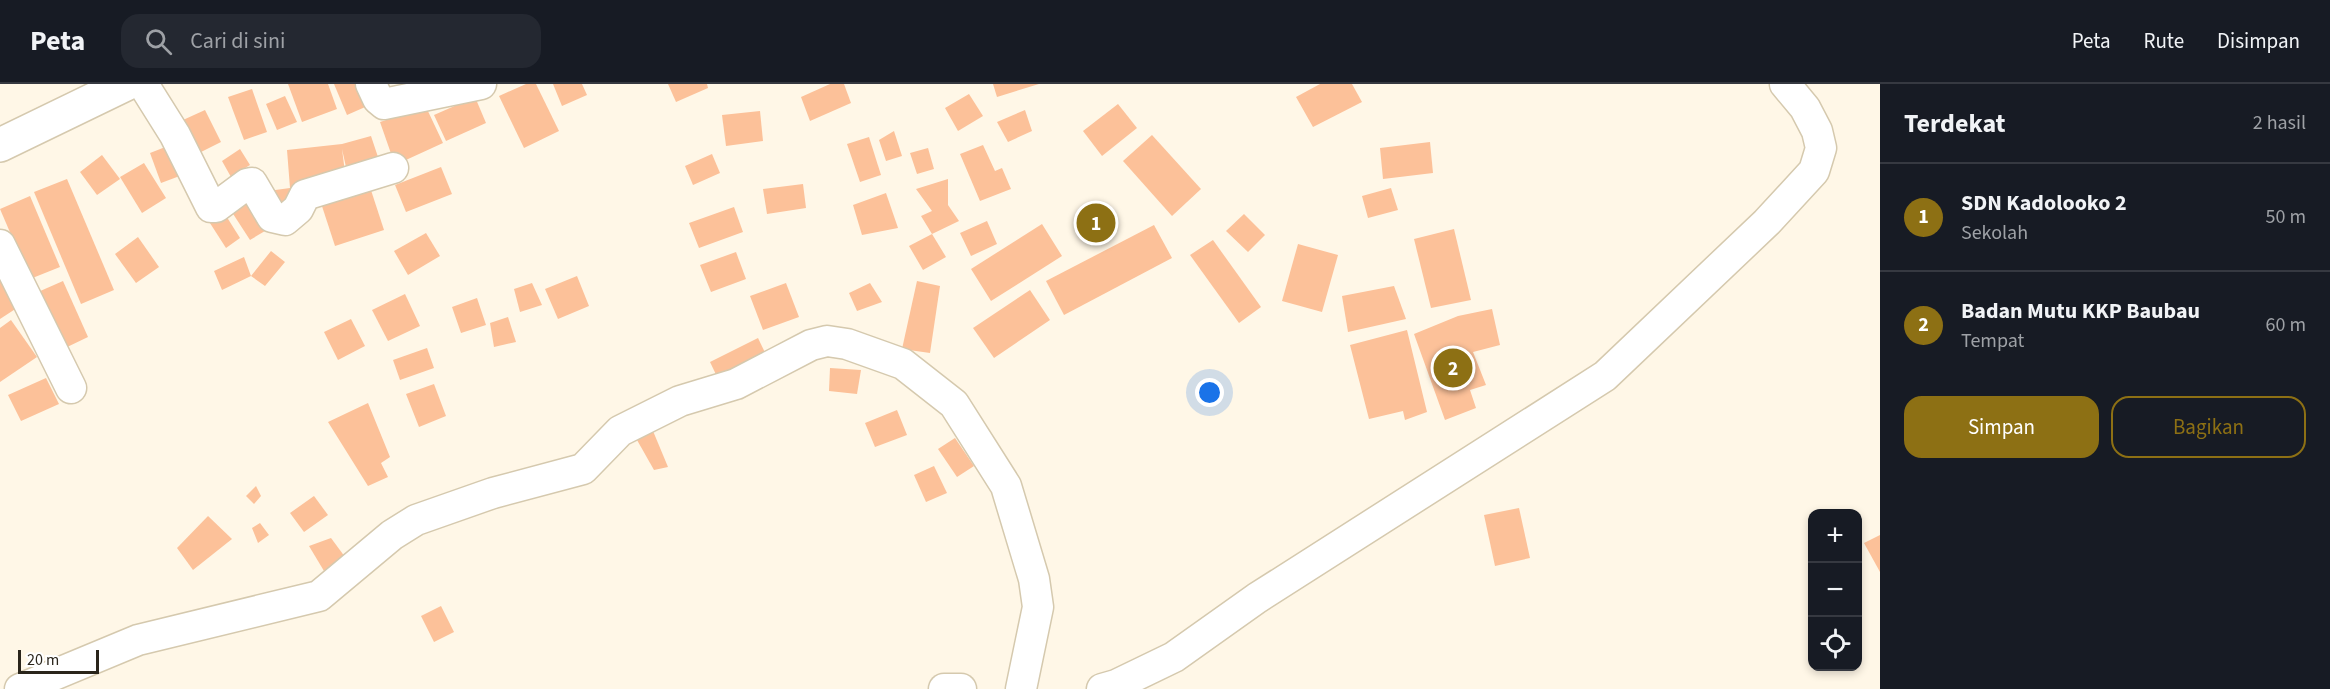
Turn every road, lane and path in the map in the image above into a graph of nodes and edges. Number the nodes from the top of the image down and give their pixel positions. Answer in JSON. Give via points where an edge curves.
{"nodes":[{"id":1,"x":126,"y":84,"type":"edge"},
{"id":2,"x":143,"y":84,"type":"edge"},
{"id":3,"x":371,"y":84,"type":"edge"},
{"id":4,"x":481,"y":84,"type":"edge"},
{"id":5,"x":1785,"y":84,"type":"edge"},
{"id":6,"x":0,"y":145,"type":"edge"},
{"id":7,"x":393,"y":168,"type":"dead end"},
{"id":8,"x":0,"y":244,"type":"edge"},
{"id":9,"x":71,"y":388,"type":"dead end"},
{"id":10,"x":20,"y":689,"type":"edge"},
{"id":11,"x":944,"y":689,"type":"edge"},
{"id":12,"x":961,"y":689,"type":"edge"},
{"id":13,"x":1021,"y":689,"type":"edge"},
{"id":14,"x":1102,"y":689,"type":"edge"}],
"edges":[{"from":1,"to":6,"type":"highway"},
{"from":2,"to":7,"type":"street","via":[[175,135],[211,207],[252,183],[272,217],[285,220],[297,210],[305,195]]},
{"from":3,"to":4,"type":"street","via":[[378,99],[390,104]]},
{"from":5,"to":14,"type":"street","via":[[1805,108],[1817,132],[1821,148],[1814,171],[1767,222],[1605,376],[1257,598],[1174,657]]},
{"from":8,"to":9,"type":"street"},
{"from":10,"to":13,"type":"street","via":[[138,640],[319,596],[416,520],[493,493],[583,469],[620,431],[680,401],[736,384],[811,345],[827,341],[903,364],[954,404],[1006,486],[1035,579],[1038,607]]},
{"from":11,"to":12,"type":"street"}]}
